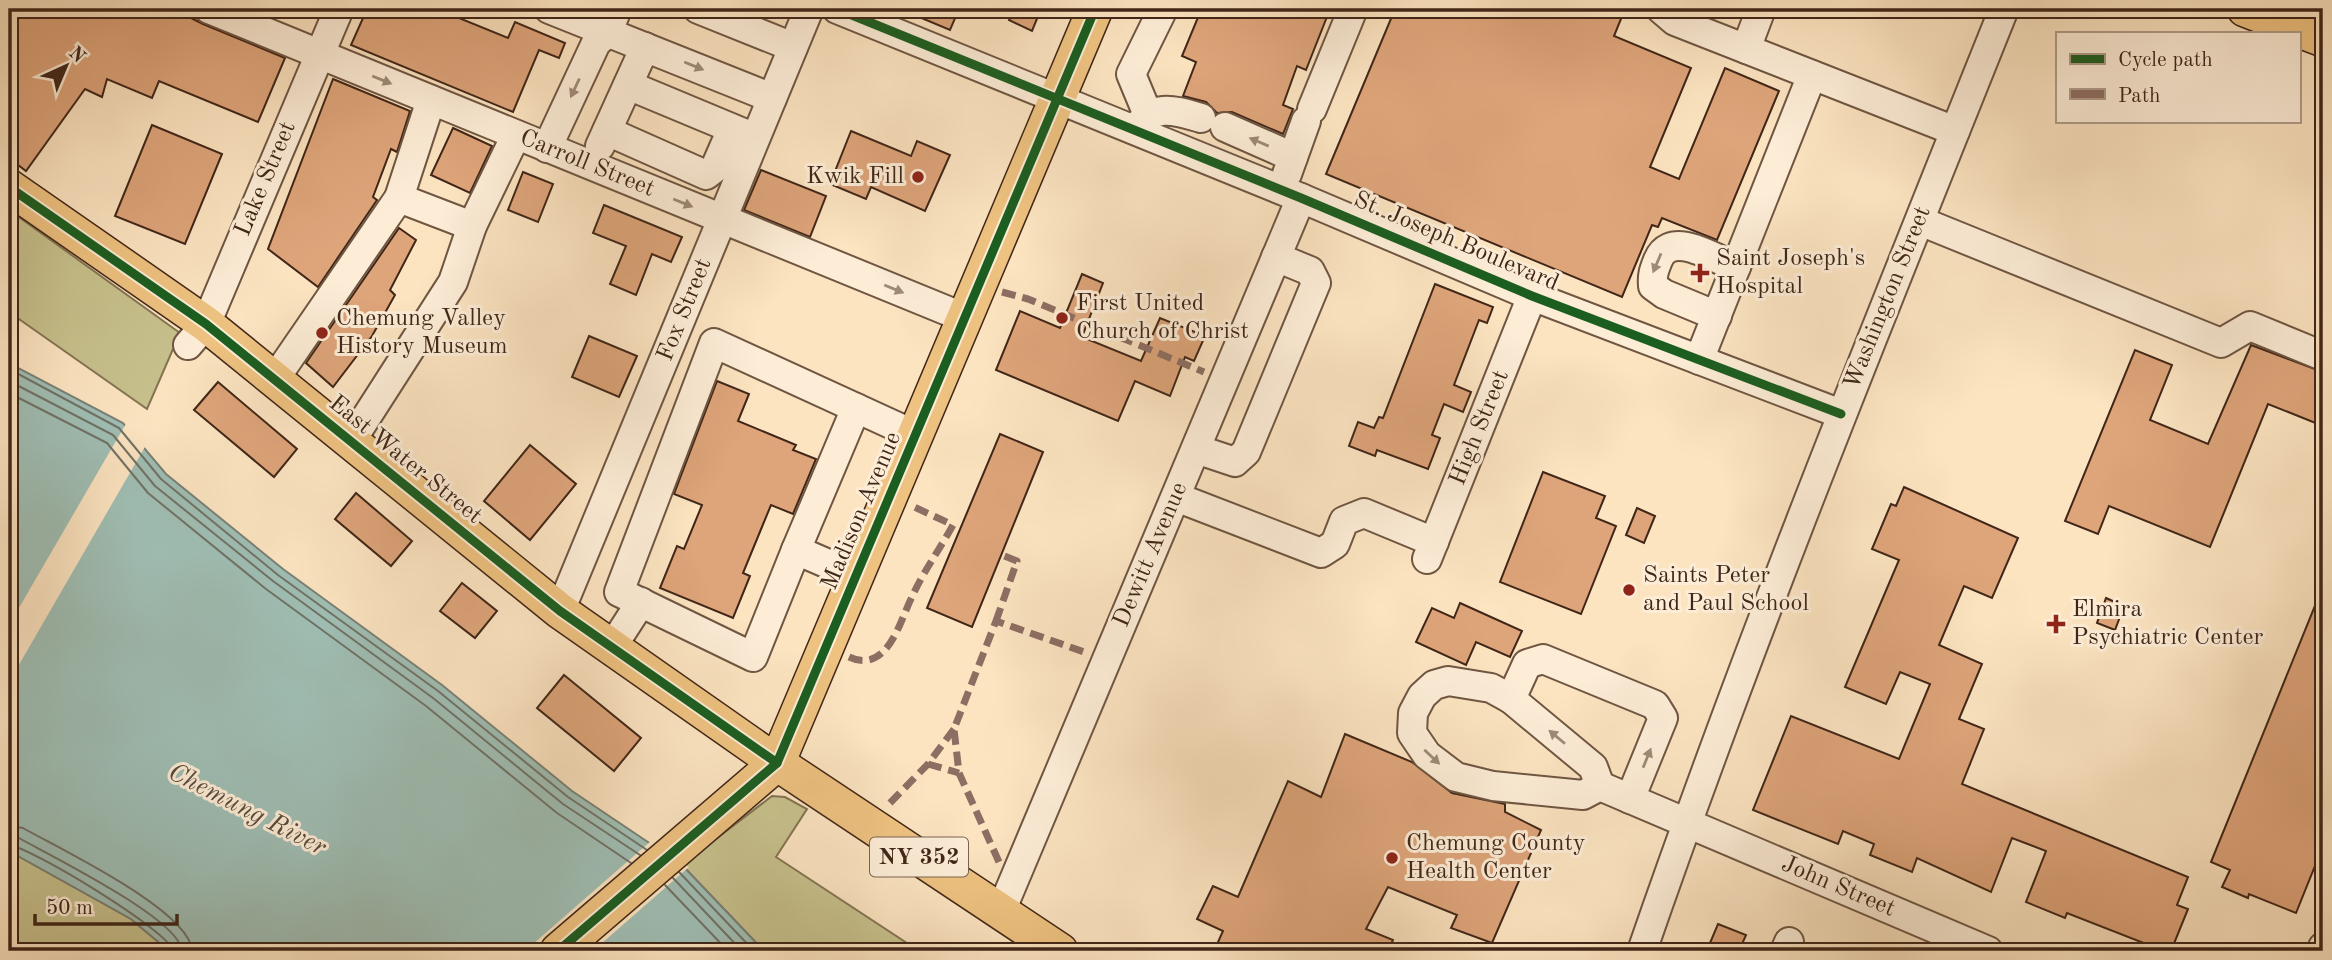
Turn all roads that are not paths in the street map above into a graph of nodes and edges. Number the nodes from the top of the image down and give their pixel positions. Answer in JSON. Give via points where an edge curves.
{"nodes":[{"id":1,"x":209,"y":9,"type":"edge"},
{"id":2,"x":339,"y":9,"type":"edge"},
{"id":3,"x":549,"y":9,"type":"edge"},
{"id":4,"x":698,"y":9,"type":"edge"},
{"id":5,"x":809,"y":9,"type":"edge"},
{"id":6,"x":836,"y":9,"type":"edge"},
{"id":7,"x":1095,"y":9,"type":"edge"},
{"id":8,"x":1163,"y":9,"type":"edge"},
{"id":9,"x":1353,"y":9,"type":"edge"},
{"id":10,"x":1661,"y":9,"type":"edge"},
{"id":11,"x":2004,"y":9,"type":"edge"},
{"id":12,"x":2245,"y":9,"type":"edge"},
{"id":13,"x":1760,"y":14,"type":"edge"},
{"id":14,"x":613,"y":20,"type":"edge"},
{"id":15,"x":2323,"y":39,"type":"edge"},
{"id":16,"x":645,"y":47,"type":"junction"},
{"id":17,"x":793,"y":47,"type":"junction"},
{"id":18,"x":1746,"y":49,"type":"junction"},
{"id":19,"x":319,"y":54,"type":"junction"},
{"id":20,"x":1812,"y":75,"type":"junction"},
{"id":21,"x":628,"y":85,"type":"junction"},
{"id":22,"x":772,"y":98,"type":"junction"},
{"id":23,"x":1058,"y":99,"type":"junction"},
{"id":24,"x":431,"y":100,"type":"junction"},
{"id":25,"x":1141,"y":123,"type":"junction"},
{"id":26,"x":607,"y":131,"type":"junction"},
{"id":27,"x":1955,"y":131,"type":"junction"},
{"id":28,"x":744,"y":134,"type":"junction"},
{"id":29,"x":516,"y":135,"type":"junction"},
{"id":30,"x":547,"y":148,"type":"junction"},
{"id":31,"x":1293,"y":156,"type":"junction"},
{"id":32,"x":591,"y":166,"type":"junction"},
{"id":33,"x":9,"y":187,"type":"edge"},
{"id":34,"x":1291,"y":194,"type":"junction"},
{"id":35,"x":400,"y":198,"type":"junction"},
{"id":36,"x":722,"y":219,"type":"junction"},
{"id":37,"x":1920,"y":221,"type":"junction"},
{"id":38,"x":472,"y":226,"type":"junction"},
{"id":39,"x":1276,"y":257,"type":"junction"},
{"id":40,"x":1736,"y":267,"type":"junction"},
{"id":41,"x":1532,"y":296,"type":"junction"},
{"id":42,"x":1717,"y":316,"type":"junction"},
{"id":43,"x":965,"y":318,"type":"junction"},
{"id":44,"x":197,"y":334,"type":"junction"},
{"id":45,"x":2323,"y":356,"type":"edge"},
{"id":46,"x":1699,"y":360,"type":"junction"},
{"id":47,"x":274,"y":380,"type":"junction"},
{"id":48,"x":856,"y":408,"type":"junction"},
{"id":49,"x":1841,"y":414,"type":"junction"},
{"id":50,"x":915,"y":435,"type":"junction"},
{"id":51,"x":632,"y":439,"type":"junction"},
{"id":52,"x":351,"y":441,"type":"junction"},
{"id":53,"x":1196,"y":449,"type":"junction"},
{"id":54,"x":671,"y":456,"type":"junction"},
{"id":55,"x":1176,"y":497,"type":"junction"},
{"id":56,"x":796,"y":551,"type":"junction"},
{"id":57,"x":578,"y":570,"type":"junction"},
{"id":58,"x":856,"y":576,"type":"junction"},
{"id":59,"x":630,"y":597,"type":"junction"},
{"id":60,"x":560,"y":611,"type":"junction"},
{"id":61,"x":612,"y":647,"type":"junction"},
{"id":62,"x":1511,"y":699,"type":"junction"},
{"id":63,"x":777,"y":763,"type":"junction"},
{"id":64,"x":1600,"y":786,"type":"junction"},
{"id":65,"x":1630,"y":799,"type":"junction"},
{"id":66,"x":1686,"y":824,"type":"junction"},
{"id":67,"x":1001,"y":911,"type":"junction"},
{"id":68,"x":558,"y":951,"type":"edge"},
{"id":69,"x":1060,"y":951,"type":"edge"},
{"id":70,"x":1642,"y":951,"type":"edge"},
{"id":71,"x":1989,"y":951,"type":"edge"}],
"edges":[{"from":1,"to":19,"type":"street","name":"Carroll Street"},
{"from":2,"to":19,"type":"street","name":"Lake Street"},
{"from":3,"to":14,"type":"street"},
{"from":4,"to":17,"type":"street"},
{"from":5,"to":17,"type":"street","name":"Fox Street"},
{"from":6,"to":23,"type":"street","name":"St. Joseph Boulevard"},
{"from":7,"to":23,"type":"main road","name":"Madison Avenue"},
{"from":8,"to":25,"type":"street","via":[[1131,74]]},
{"from":9,"to":31,"type":"street","name":"Dewitt Avenue"},
{"from":10,"to":18,"type":"street","via":[[1675,21]]},
{"from":11,"to":27,"type":"street","name":"Washington Street"},
{"from":12,"to":15,"type":"main road"},
{"from":13,"to":18,"type":"street"},
{"from":14,"to":16,"type":"street"},
{"from":14,"to":30,"type":"street","one_way":true,"via":[[596,43]]},
{"from":16,"to":21,"type":"street"},
{"from":16,"to":22,"type":"street","one_way":true},
{"from":17,"to":22,"type":"street","name":"Fox Street"},
{"from":18,"to":20,"type":"street"},
{"from":19,"to":24,"type":"street","name":"Carroll Street","one_way":true},
{"from":19,"to":44,"type":"street","name":"Lake Street"},
{"from":20,"to":27,"type":"street"},
{"from":20,"to":40,"type":"street"},
{"from":21,"to":26,"type":"street"},
{"from":21,"to":28,"type":"street"},
{"from":22,"to":28,"type":"street","name":"Fox Street"},
{"from":23,"to":25,"type":"street","name":"St. Joseph Boulevard"},
{"from":23,"to":43,"type":"main road","name":"Madison Avenue"},
{"from":24,"to":29,"type":"street","name":"Carroll Street"},
{"from":24,"to":35,"type":"street"},
{"from":31,"to":25,"type":"street","one_way":true,"via":[[1164,108]]},
{"from":25,"to":34,"type":"street","name":"St. Joseph Boulevard"},
{"from":26,"to":28,"type":"street","via":[[706,175]]},
{"from":26,"to":32,"type":"street"},
{"from":27,"to":37,"type":"street","name":"Washington Street"},
{"from":28,"to":36,"type":"street","name":"Fox Street"},
{"from":29,"to":30,"type":"street","name":"Carroll Street"},
{"from":29,"to":38,"type":"street"},
{"from":30,"to":32,"type":"street","name":"Carroll Street"},
{"from":31,"to":34,"type":"street","name":"Dewitt Avenue"},
{"from":32,"to":36,"type":"street","name":"Carroll Street","one_way":true},
{"from":33,"to":44,"type":"main road","name":"East Water Street","number":"NY 352"},
{"from":34,"to":39,"type":"street","name":"Dewitt Avenue"},
{"from":34,"to":41,"type":"street","name":"St. Joseph Boulevard"},
{"from":35,"to":38,"type":"street"},
{"from":35,"to":47,"type":"street"},
{"from":36,"to":43,"type":"street","name":"Carroll Street","one_way":true},
{"from":36,"to":51,"type":"street","name":"Fox Street"},
{"from":37,"to":45,"type":"street","via":[[2221,343],[2250,326]]},
{"from":37,"to":49,"type":"street","name":"Washington Street"},
{"from":38,"to":52,"type":"street","via":[[453,282]]},
{"from":39,"to":53,"type":"street","name":"Dewitt Avenue"},
{"from":39,"to":53,"type":"street","via":[[1310,271],[1316,283],[1247,452],[1235,462]]},
{"from":40,"to":42,"type":"street"},
{"from":40,"to":42,"type":"street","one_way":true,"via":[[1682,245],[1671,245],[1663,250],[1652,274],[1653,286],[1664,294]]},
{"from":41,"to":46,"type":"street","name":"St. Joseph Boulevard"},
{"from":41,"to":55,"type":"street","name":"High Street","via":[[1431,551],[1364,513],[1344,521],[1335,544],[1321,553]]},
{"from":42,"to":46,"type":"street"},
{"from":43,"to":50,"type":"main road","name":"Madison Avenue"},
{"from":44,"to":47,"type":"main road","name":"East Water Street","number":"NY 352"},
{"from":46,"to":49,"type":"street","name":"St. Joseph Boulevard"},
{"from":47,"to":52,"type":"main road","name":"East Water Street","number":"NY 352"},
{"from":48,"to":50,"type":"street"},
{"from":48,"to":54,"type":"street","via":[[714,343]]},
{"from":48,"to":56,"type":"street"},
{"from":49,"to":66,"type":"street","name":"Washington Street"},
{"from":50,"to":58,"type":"main road","name":"Madison Avenue"},
{"from":51,"to":54,"type":"street"},
{"from":51,"to":57,"type":"street","name":"Fox Street"},
{"from":52,"to":60,"type":"main road","name":"East Water Street","number":"NY 352"},
{"from":53,"to":55,"type":"street","name":"Dewitt Avenue"},
{"from":54,"to":59,"type":"street"},
{"from":55,"to":67,"type":"street","name":"Dewitt Avenue"},
{"from":56,"to":58,"type":"street"},
{"from":56,"to":59,"type":"street","via":[[753,657]]},
{"from":57,"to":59,"type":"street"},
{"from":57,"to":60,"type":"street","name":"Fox Street"},
{"from":58,"to":63,"type":"main road","name":"Madison Avenue"},
{"from":59,"to":61,"type":"street"},
{"from":60,"to":61,"type":"main road","name":"East Water Street","number":"NY 352"},
{"from":61,"to":63,"type":"main road","name":"East Water Street","number":"NY 352"},
{"from":64,"to":62,"type":"street","one_way":true,"via":[[1593,767]]},
{"from":62,"to":64,"type":"street","one_way":true,"via":[[1491,688],[1448,681],[1434,685],[1413,713],[1412,733],[1427,755],[1456,777],[1493,786],[1583,795]]},
{"from":65,"to":62,"type":"street","one_way":true,"via":[[1663,718],[1655,705],[1543,659],[1527,664]]},
{"from":63,"to":67,"type":"main road","name":"East Water Street","number":"NY 352"},
{"from":63,"to":68,"type":"main road","name":"Madison Avenue"},
{"from":64,"to":65,"type":"street","name":"John Street"},
{"from":65,"to":66,"type":"street","name":"John Street"},
{"from":66,"to":70,"type":"street","name":"Washington Street"},
{"from":66,"to":71,"type":"street","name":"John Street"},
{"from":67,"to":69,"type":"main road","name":"East Water Street","number":"NY 352"}]}
